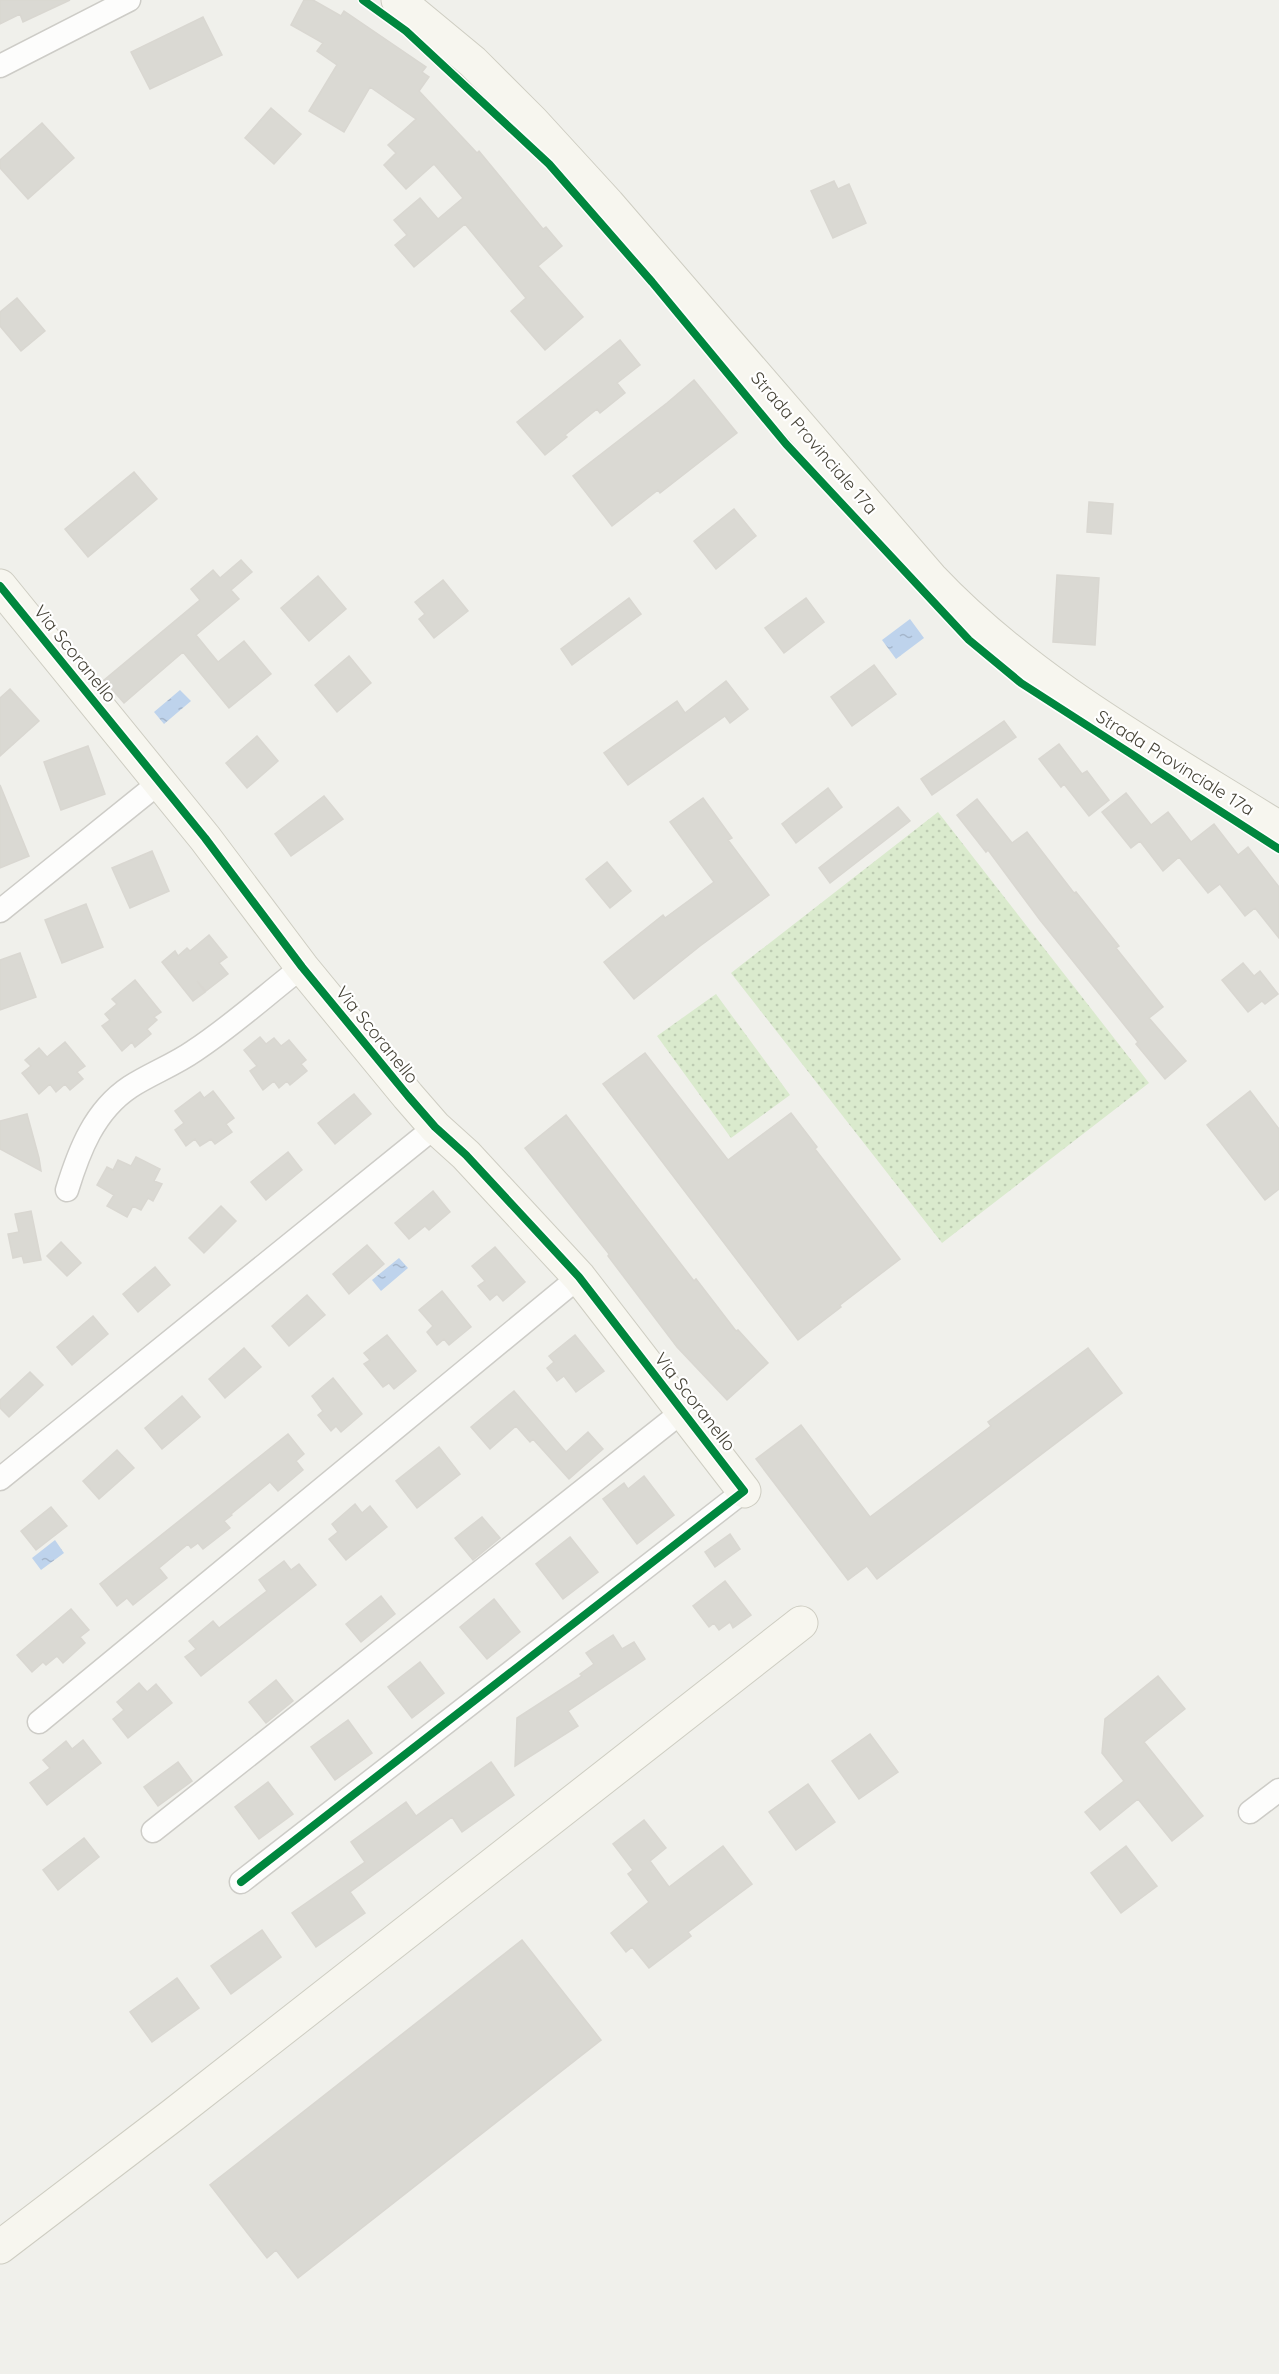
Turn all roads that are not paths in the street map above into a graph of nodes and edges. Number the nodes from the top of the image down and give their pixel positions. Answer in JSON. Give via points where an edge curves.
{"nodes":[{"id":1,"x":129,"y":0,"type":"edge"},
{"id":2,"x":398,"y":0,"type":"edge"},
{"id":3,"x":0,"y":66,"type":"edge"},
{"id":4,"x":0,"y":586,"type":"edge"},
{"id":5,"x":160,"y":782,"type":"junction"},
{"id":6,"x":1279,"y":828,"type":"edge"},
{"id":7,"x":0,"y":911,"type":"edge"},
{"id":8,"x":302,"y":967,"type":"junction"},
{"id":9,"x":435,"y":1127,"type":"junction"},
{"id":10,"x":67,"y":1190,"type":"dead end"},
{"id":11,"x":579,"y":1277,"type":"junction"},
{"id":12,"x":683,"y":1411,"type":"junction"},
{"id":13,"x":0,"y":1479,"type":"edge"},
{"id":14,"x":744,"y":1491,"type":"joint"},
{"id":15,"x":801,"y":1623,"type":"dead end"},
{"id":16,"x":39,"y":1722,"type":"dead end"},
{"id":17,"x":1279,"y":1790,"type":"edge"},
{"id":18,"x":1250,"y":1812,"type":"dead end"},
{"id":19,"x":153,"y":1831,"type":"dead end"},
{"id":20,"x":241,"y":1882,"type":"dead end"},
{"id":21,"x":0,"y":2247,"type":"edge"}],
"edges":[{"from":1,"to":3,"type":"street"},
{"from":2,"to":6,"type":"street","name":"Strada Provinciale 17a","via":[[494,81],[547,137],[961,609],[1060,689]]},
{"from":4,"to":5,"type":"street","name":"Via Scoranello"},
{"from":5,"to":7,"type":"street"},
{"from":5,"to":8,"type":"street","name":"Via Scoranello"},
{"from":8,"to":9,"type":"street","name":"Via Scoranello"},
{"from":8,"to":10,"type":"street","via":[[202,1046],[118,1097],[88,1135]]},
{"from":9,"to":11,"type":"street","name":"Via Scoranello"},
{"from":9,"to":13,"type":"street"},
{"from":11,"to":12,"type":"street","name":"Via Scoranello"},
{"from":11,"to":16,"type":"street"},
{"from":12,"to":14,"type":"street","name":"Via Scoranello"},
{"from":12,"to":19,"type":"street"},
{"from":14,"to":20,"type":"street"},
{"from":15,"to":21,"type":"street"},
{"from":17,"to":18,"type":"street"}]}
